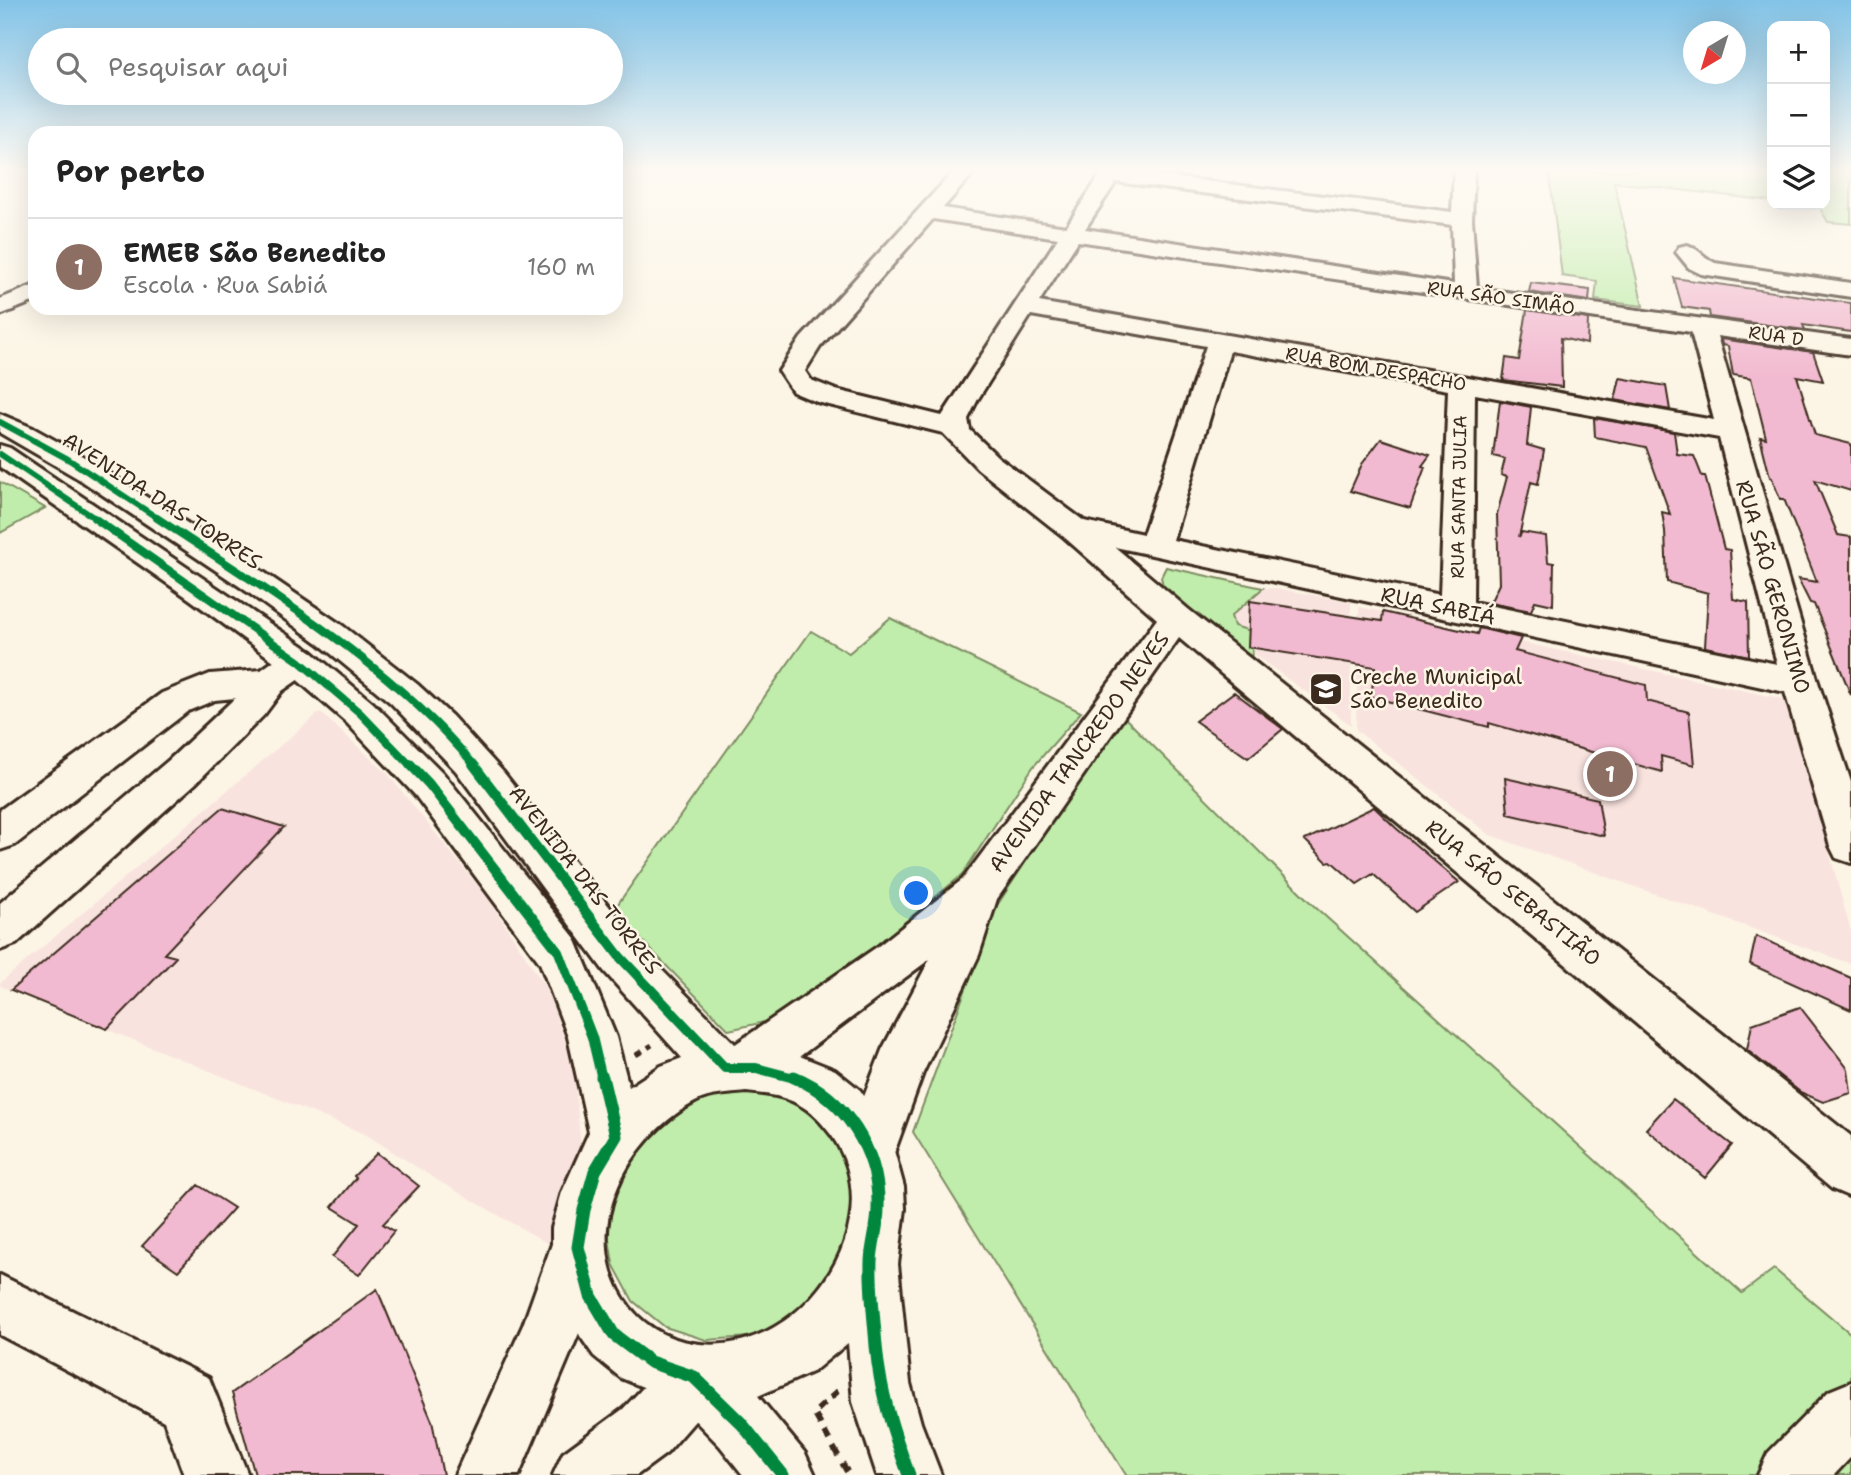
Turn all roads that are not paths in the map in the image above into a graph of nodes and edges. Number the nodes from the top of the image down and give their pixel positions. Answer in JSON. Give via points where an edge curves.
{"nodes":[{"id":1,"x":901,"y":240,"type":"edge"},
{"id":2,"x":1068,"y":240,"type":"edge"},
{"id":3,"x":1111,"y":240,"type":"edge"},
{"id":4,"x":1463,"y":240,"type":"edge"},
{"id":5,"x":1687,"y":252,"type":"dead end"},
{"id":6,"x":1851,"y":290,"type":"edge"},
{"id":7,"x":1466,"y":293,"type":"junction"},
{"id":8,"x":28,"y":295,"type":"edge"},
{"id":9,"x":1024,"y":307,"type":"junction"},
{"id":10,"x":0,"y":309,"type":"edge"},
{"id":11,"x":1702,"y":326,"type":"junction"},
{"id":12,"x":1220,"y":342,"type":"junction"},
{"id":13,"x":1851,"y":347,"type":"edge"},
{"id":14,"x":1462,"y":384,"type":"junction"},
{"id":15,"x":0,"y":422,"type":"edge"},
{"id":16,"x":956,"y":428,"type":"junction"},
{"id":17,"x":1729,"y":431,"type":"junction"},
{"id":18,"x":0,"y":454,"type":"edge"},
{"id":19,"x":1075,"y":530,"type":"junction"},
{"id":20,"x":1155,"y":546,"type":"junction"},
{"id":21,"x":1456,"y":610,"type":"junction"},
{"id":22,"x":1176,"y":617,"type":"junction"},
{"id":23,"x":284,"y":672,"type":"junction"},
{"id":24,"x":1800,"y":682,"type":"junction"},
{"id":25,"x":0,"y":833,"type":"edge"},
{"id":26,"x":1851,"y":846,"type":"edge"},
{"id":27,"x":978,"y":892,"type":"junction"},
{"id":28,"x":0,"y":930,"type":"edge"},
{"id":29,"x":736,"y":1067,"type":"junction"},
{"id":30,"x":616,"y":1136,"type":"junction"},
{"id":31,"x":869,"y":1151,"type":"junction"},
{"id":32,"x":1851,"y":1170,"type":"edge"},
{"id":33,"x":578,"y":1247,"type":"junction"},
{"id":34,"x":870,"y":1255,"type":"junction"},
{"id":35,"x":0,"y":1304,"type":"edge"},
{"id":36,"x":694,"y":1377,"type":"junction"},
{"id":37,"x":1851,"y":1413,"type":"edge"},
{"id":38,"x":216,"y":1475,"type":"edge"},
{"id":39,"x":487,"y":1475,"type":"edge"},
{"id":40,"x":585,"y":1475,"type":"edge"},
{"id":41,"x":783,"y":1475,"type":"edge"},
{"id":42,"x":909,"y":1475,"type":"edge"},
{"id":43,"x":1790,"y":1475,"type":"edge"}],
"edges":[{"from":1,"to":16,"type":"street","via":[[810,343],[792,371],[802,386],[827,396]]},
{"from":2,"to":9,"type":"street"},
{"from":3,"to":7,"type":"street","name":"RUA SÃO SIMÃO"},
{"from":4,"to":7,"type":"street"},
{"from":5,"to":6,"type":"street","via":[[1709,270]]},
{"from":7,"to":11,"type":"street","name":"RUA SÃO SIMÃO"},
{"from":8,"to":10,"type":"street"},
{"from":9,"to":12,"type":"street","name":"RUA BOM DESPACHO"},
{"from":9,"to":16,"type":"street","via":[[964,400],[954,419]]},
{"from":11,"to":13,"type":"street","name":"RUA D"},
{"from":11,"to":17,"type":"street","name":"RUA SÃO GERONIMO"},
{"from":12,"to":14,"type":"street","name":"RUA BOM DESPACHO"},
{"from":12,"to":20,"type":"street"},
{"from":14,"to":17,"type":"street","name":"RUA BOM DESPACHO"},
{"from":14,"to":21,"type":"street","name":"RUA SANTA JULIA"},
{"from":15,"to":29,"type":"street","name":"AVENIDA DAS TORRES","via":[[40,442],[240,572],[401,690],[469,760],[620,958],[655,997]]},
{"from":16,"to":19,"type":"street","name":"AVENIDA TANCREDO NEVES","via":[[988,463]]},
{"from":17,"to":24,"type":"street","name":"RUA SÃO GERONIMO"},
{"from":18,"to":23,"type":"street","via":[[192,584]]},
{"from":19,"to":20,"type":"street","name":"RUA SABIÁ"},
{"from":19,"to":22,"type":"street","name":"AVENIDA TANCREDO NEVES"},
{"from":20,"to":21,"type":"street","name":"RUA SABIÁ"},
{"from":21,"to":24,"type":"street","name":"RUA SABIÁ"},
{"from":22,"to":27,"type":"street","name":"AVENIDA TANCREDO NEVES"},
{"from":22,"to":32,"type":"street","name":"RUA SÃO SEBASTIÃO"},
{"from":23,"to":25,"type":"street","via":[[210,687],[175,702]]},
{"from":23,"to":28,"type":"street","via":[[183,771]]},
{"from":23,"to":30,"type":"street","via":[[360,713],[429,784],[559,952],[592,1037]]},
{"from":24,"to":26,"type":"street","name":"RUA SÃO GERONIMO"},
{"from":27,"to":29,"type":"street","name":"AVENIDA TANCREDO NEVES","via":[[893,962]]},
{"from":27,"to":31,"type":"street","name":"AVENIDA TANCREDO NEVES","via":[[956,955],[900,1067]]},
{"from":29,"to":30,"type":"street","via":[[685,1080],[648,1102]]},
{"from":29,"to":31,"type":"street","via":[[785,1072],[820,1088],[849,1115]]},
{"from":30,"to":33,"type":"street","via":[[595,1171]]},
{"from":31,"to":34,"type":"street","via":[[878,1201]]},
{"from":33,"to":36,"type":"street","via":[[590,1296],[614,1335],[650,1362]]},
{"from":33,"to":39,"type":"street","via":[[547,1340]]},
{"from":34,"to":36,"type":"street","via":[[844,1306],[802,1347],[750,1372]]},
{"from":34,"to":42,"type":"street","via":[[881,1390]]},
{"from":35,"to":38,"type":"street","via":[[187,1401]]},
{"from":36,"to":40,"type":"street","via":[[645,1431]]},
{"from":36,"to":41,"type":"street","via":[[742,1424]]},
{"from":37,"to":43,"type":"street"}]}
